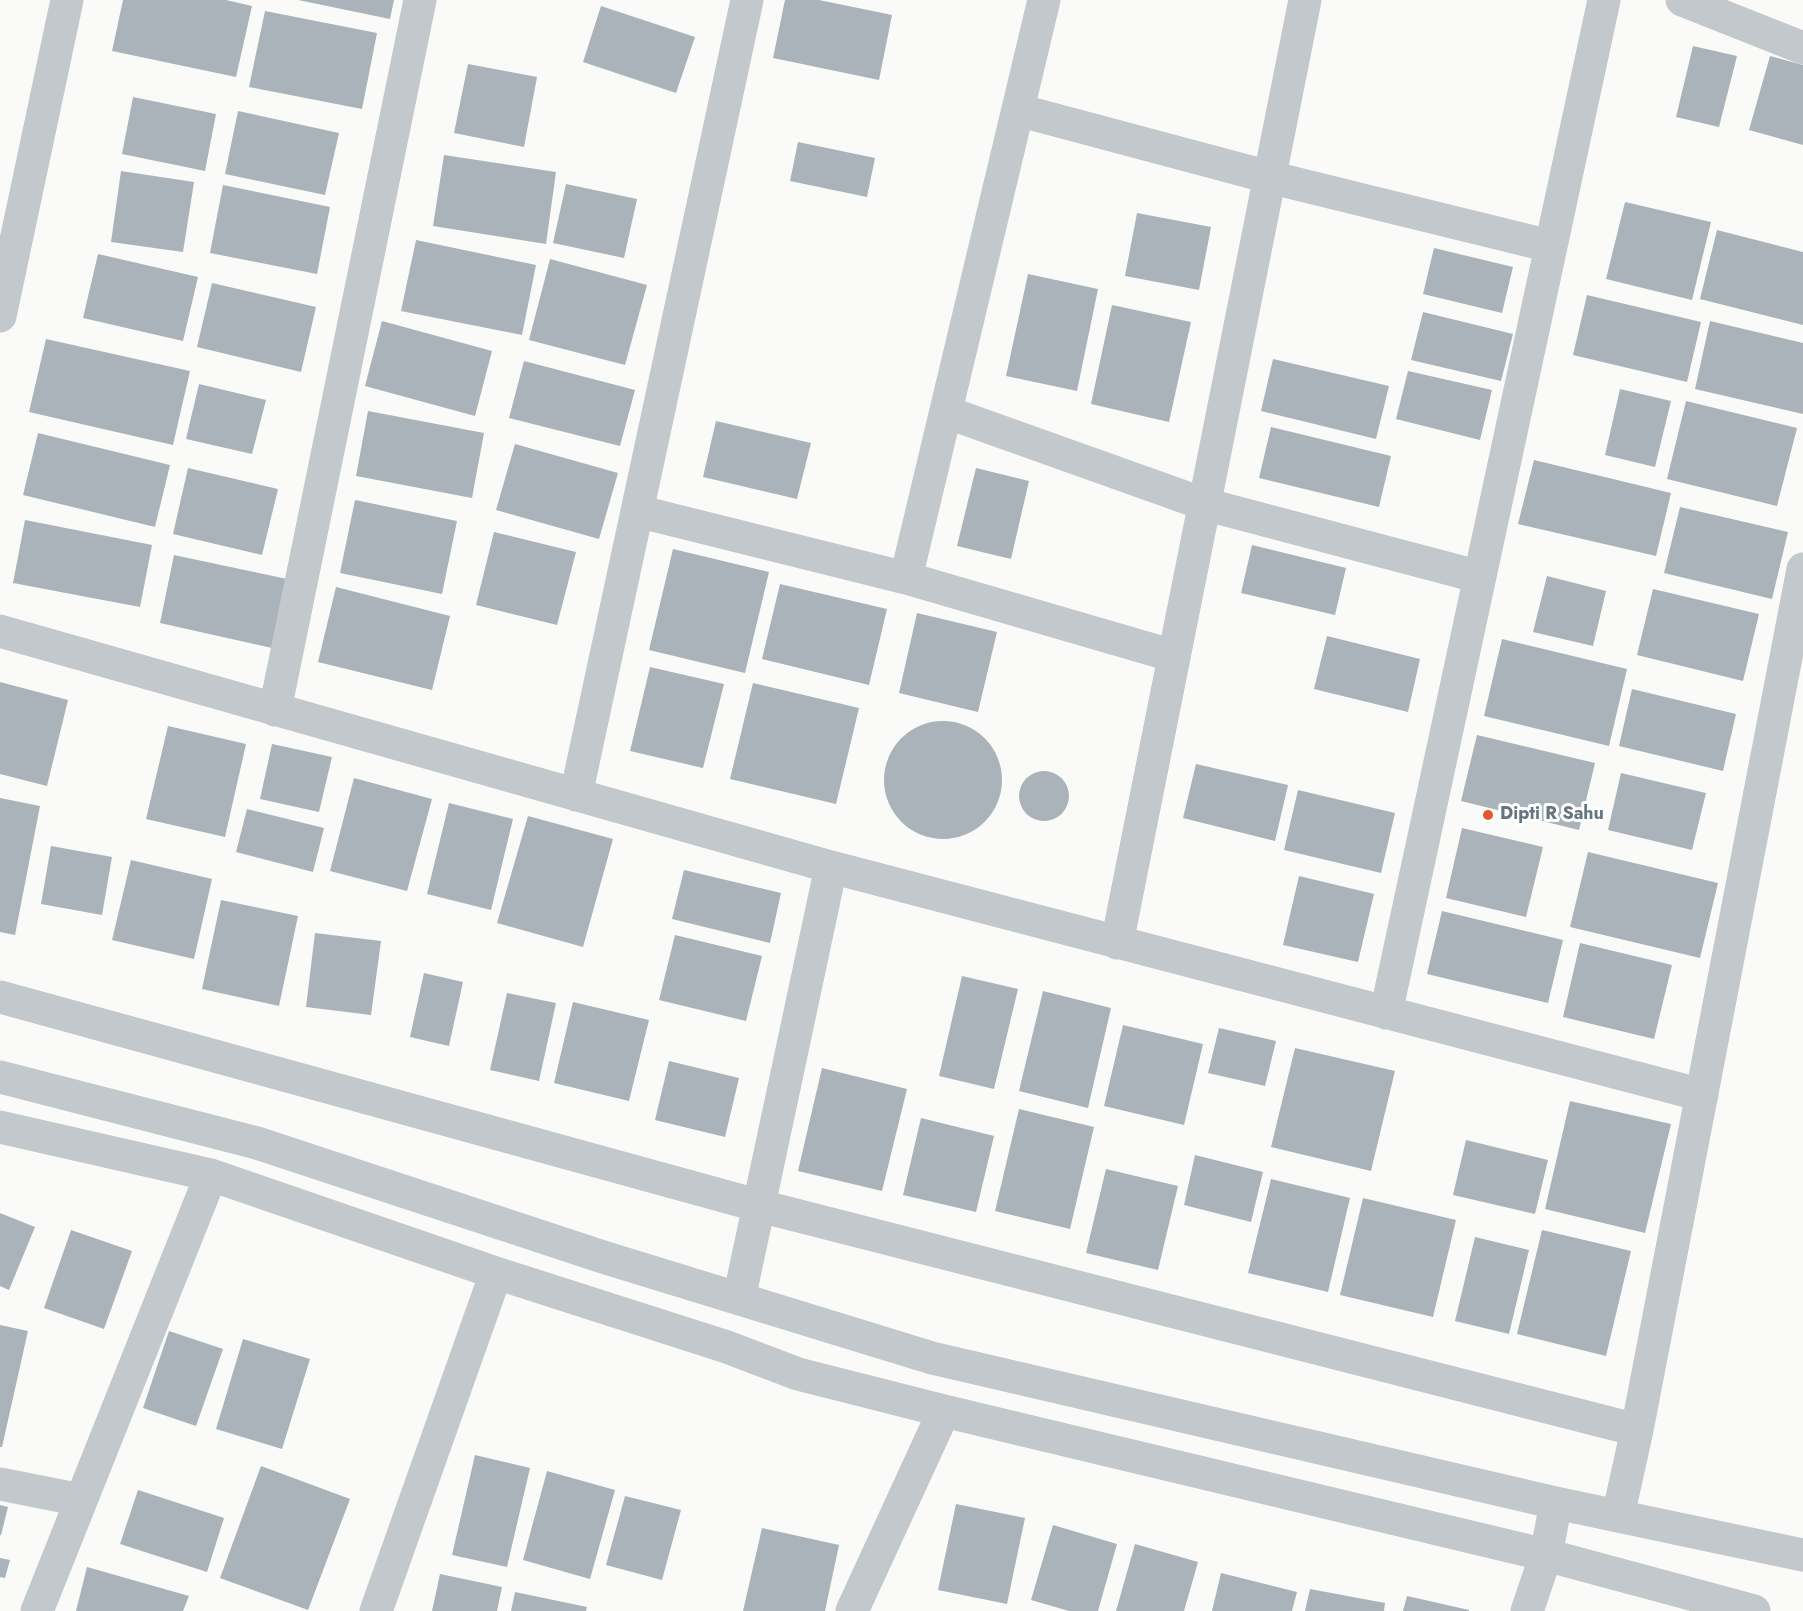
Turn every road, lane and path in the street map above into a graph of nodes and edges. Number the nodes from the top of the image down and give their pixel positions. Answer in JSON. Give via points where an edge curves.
{"nodes":[{"id":1,"x":67,"y":0,"type":"edge"},
{"id":2,"x":420,"y":0,"type":"edge"},
{"id":3,"x":747,"y":0,"type":"edge"},
{"id":4,"x":1044,"y":0,"type":"edge"},
{"id":5,"x":1305,"y":0,"type":"edge"},
{"id":6,"x":1604,"y":0,"type":"edge"},
{"id":7,"x":1682,"y":0,"type":"edge"},
{"id":8,"x":1803,"y":48,"type":"edge"},
{"id":9,"x":1018,"y":110,"type":"junction"},
{"id":10,"x":1269,"y":177,"type":"junction"},
{"id":11,"x":1551,"y":246,"type":"junction"},
{"id":12,"x":1,"y":308,"type":"edge"},
{"id":13,"x":946,"y":412,"type":"junction"},
{"id":14,"x":1204,"y":504,"type":"junction"},
{"id":15,"x":637,"y":511,"type":"junction"},
{"id":16,"x":1803,"y":569,"type":"edge"},
{"id":17,"x":1480,"y":577,"type":"junction"},
{"id":18,"x":906,"y":579,"type":"junction"},
{"id":19,"x":0,"y":631,"type":"edge"},
{"id":20,"x":1174,"y":656,"type":"junction"},
{"id":21,"x":276,"y":710,"type":"junction"},
{"id":22,"x":576,"y":795,"type":"junction"},
{"id":23,"x":831,"y":867,"type":"junction"},
{"id":24,"x":1117,"y":943,"type":"junction"},
{"id":25,"x":0,"y":997,"type":"edge"},
{"id":26,"x":1386,"y":1013,"type":"junction"},
{"id":27,"x":0,"y":1077,"type":"edge"},
{"id":28,"x":1702,"y":1095,"type":"junction"},
{"id":29,"x":0,"y":1127,"type":"edge"},
{"id":30,"x":211,"y":1175,"type":"junction"},
{"id":31,"x":760,"y":1206,"type":"junction"},
{"id":32,"x":603,"y":1257,"type":"junction"},
{"id":33,"x":496,"y":1273,"type":"junction"},
{"id":34,"x":739,"y":1299,"type":"junction"},
{"id":35,"x":586,"y":1302,"type":"junction"},
{"id":36,"x":944,"y":1411,"type":"junction"},
{"id":37,"x":1637,"y":1430,"type":"junction"},
{"id":38,"x":0,"y":1484,"type":"edge"},
{"id":39,"x":81,"y":1500,"type":"junction"},
{"id":40,"x":1556,"y":1503,"type":"junction"},
{"id":41,"x":1618,"y":1516,"type":"junction"},
{"id":42,"x":1546,"y":1555,"type":"junction"},
{"id":43,"x":1803,"y":1555,"type":"edge"},
{"id":44,"x":37,"y":1611,"type":"edge"},
{"id":45,"x":376,"y":1611,"type":"edge"},
{"id":46,"x":852,"y":1611,"type":"edge"},
{"id":47,"x":1527,"y":1611,"type":"edge"},
{"id":48,"x":1754,"y":1611,"type":"edge"}],
"edges":[{"from":1,"to":12,"type":"street"},
{"from":2,"to":21,"type":"street"},
{"from":3,"to":15,"type":"street"},
{"from":4,"to":9,"type":"street"},
{"from":5,"to":10,"type":"street"},
{"from":6,"to":11,"type":"street"},
{"from":7,"to":8,"type":"street"},
{"from":9,"to":10,"type":"street"},
{"from":9,"to":13,"type":"street"},
{"from":10,"to":11,"type":"street"},
{"from":10,"to":14,"type":"street"},
{"from":11,"to":17,"type":"street"},
{"from":13,"to":14,"type":"street"},
{"from":13,"to":18,"type":"street"},
{"from":14,"to":17,"type":"street"},
{"from":14,"to":20,"type":"street"},
{"from":15,"to":18,"type":"street"},
{"from":15,"to":22,"type":"street"},
{"from":16,"to":28,"type":"street"},
{"from":17,"to":26,"type":"street"},
{"from":18,"to":20,"type":"street"},
{"from":19,"to":21,"type":"street"},
{"from":20,"to":24,"type":"street"},
{"from":21,"to":22,"type":"street"},
{"from":22,"to":23,"type":"street"},
{"from":23,"to":24,"type":"street"},
{"from":23,"to":31,"type":"street"},
{"from":24,"to":26,"type":"street"},
{"from":25,"to":31,"type":"street"},
{"from":26,"to":28,"type":"street"},
{"from":27,"to":32,"type":"street","via":[[257,1143]]},
{"from":28,"to":37,"type":"street"},
{"from":29,"to":30,"type":"street"},
{"from":30,"to":33,"type":"street"},
{"from":30,"to":39,"type":"street"},
{"from":31,"to":34,"type":"street"},
{"from":31,"to":37,"type":"street"},
{"from":32,"to":34,"type":"street"},
{"from":32,"to":35,"type":"street"},
{"from":33,"to":35,"type":"street"},
{"from":33,"to":45,"type":"street"},
{"from":34,"to":40,"type":"street","via":[[932,1358]]},
{"from":35,"to":36,"type":"street","via":[[798,1374]]},
{"from":36,"to":42,"type":"street"},
{"from":36,"to":46,"type":"street"},
{"from":37,"to":41,"type":"street"},
{"from":38,"to":39,"type":"street"},
{"from":39,"to":44,"type":"street"},
{"from":40,"to":41,"type":"street"},
{"from":40,"to":42,"type":"street"},
{"from":41,"to":43,"type":"street"},
{"from":42,"to":47,"type":"street"},
{"from":42,"to":48,"type":"street"}]}
